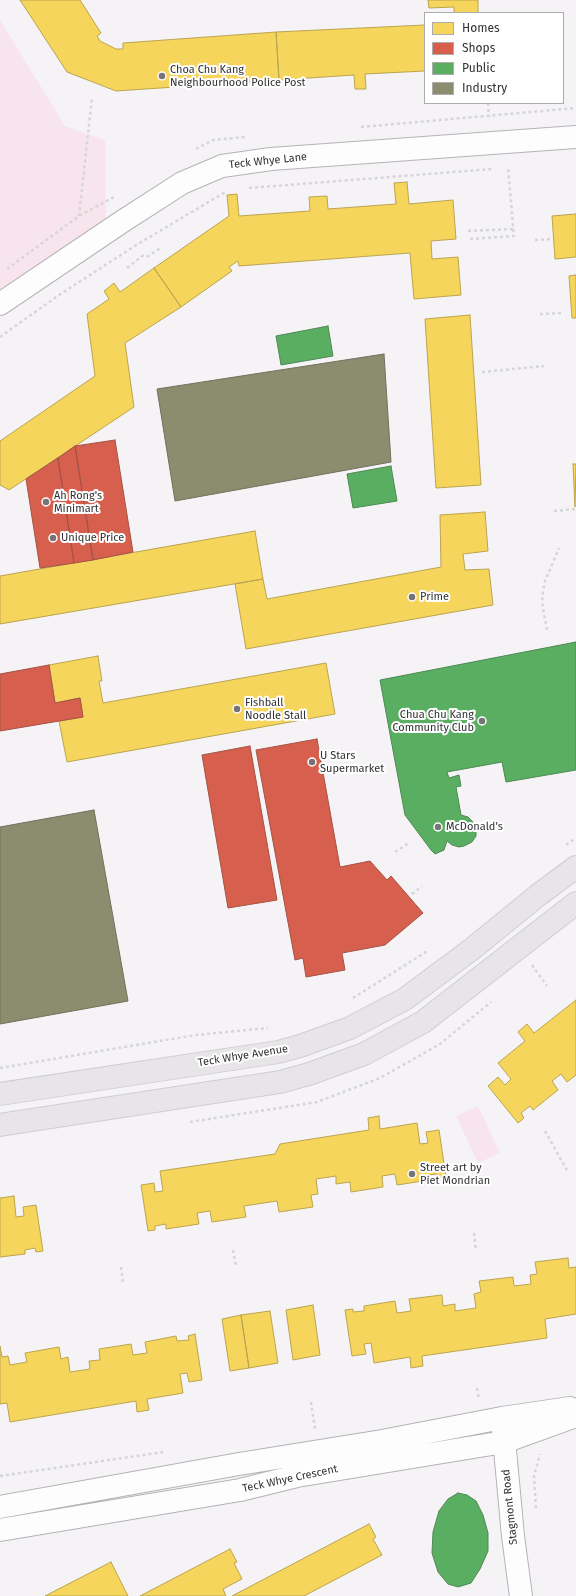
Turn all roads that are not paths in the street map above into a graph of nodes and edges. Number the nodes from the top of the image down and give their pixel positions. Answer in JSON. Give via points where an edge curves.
{"nodes":[{"id":1,"x":576,"y":137,"type":"edge"},
{"id":2,"x":0,"y":304,"type":"edge"},
{"id":3,"x":576,"y":868,"type":"edge"},
{"id":4,"x":576,"y":903,"type":"edge"},
{"id":5,"x":0,"y":1094,"type":"edge"},
{"id":6,"x":0,"y":1125,"type":"edge"},
{"id":7,"x":576,"y":1407,"type":"edge"},
{"id":8,"x":576,"y":1416,"type":"edge"},
{"id":9,"x":502,"y":1418,"type":"junction"},
{"id":10,"x":504,"y":1442,"type":"junction"},
{"id":11,"x":0,"y":1507,"type":"edge"},
{"id":12,"x":0,"y":1530,"type":"edge"},
{"id":13,"x":520,"y":1596,"type":"edge"}],
"edges":[{"from":1,"to":2,"type":"street","name":"Teck Whye Lane","via":[[272,159],[222,166],[182,183]]},
{"from":3,"to":5,"type":"main road","name":"Teck Whye Avenue","via":[[405,999],[350,1028],[278,1052]]},
{"from":4,"to":6,"type":"main road","via":[[423,1022],[364,1054],[280,1082]]},
{"from":7,"to":9,"type":"street","name":"Teck Whye Crescent"},
{"from":8,"to":10,"type":"street","name":"Teck Whye Crescent"},
{"from":9,"to":10,"type":"street","name":"Stagmont Road"},
{"from":9,"to":11,"type":"street","name":"Teck Whye Crescent"},
{"from":10,"to":12,"type":"street","name":"Teck Whye Crescent"},
{"from":10,"to":13,"type":"street","name":"Stagmont Road"}]}
